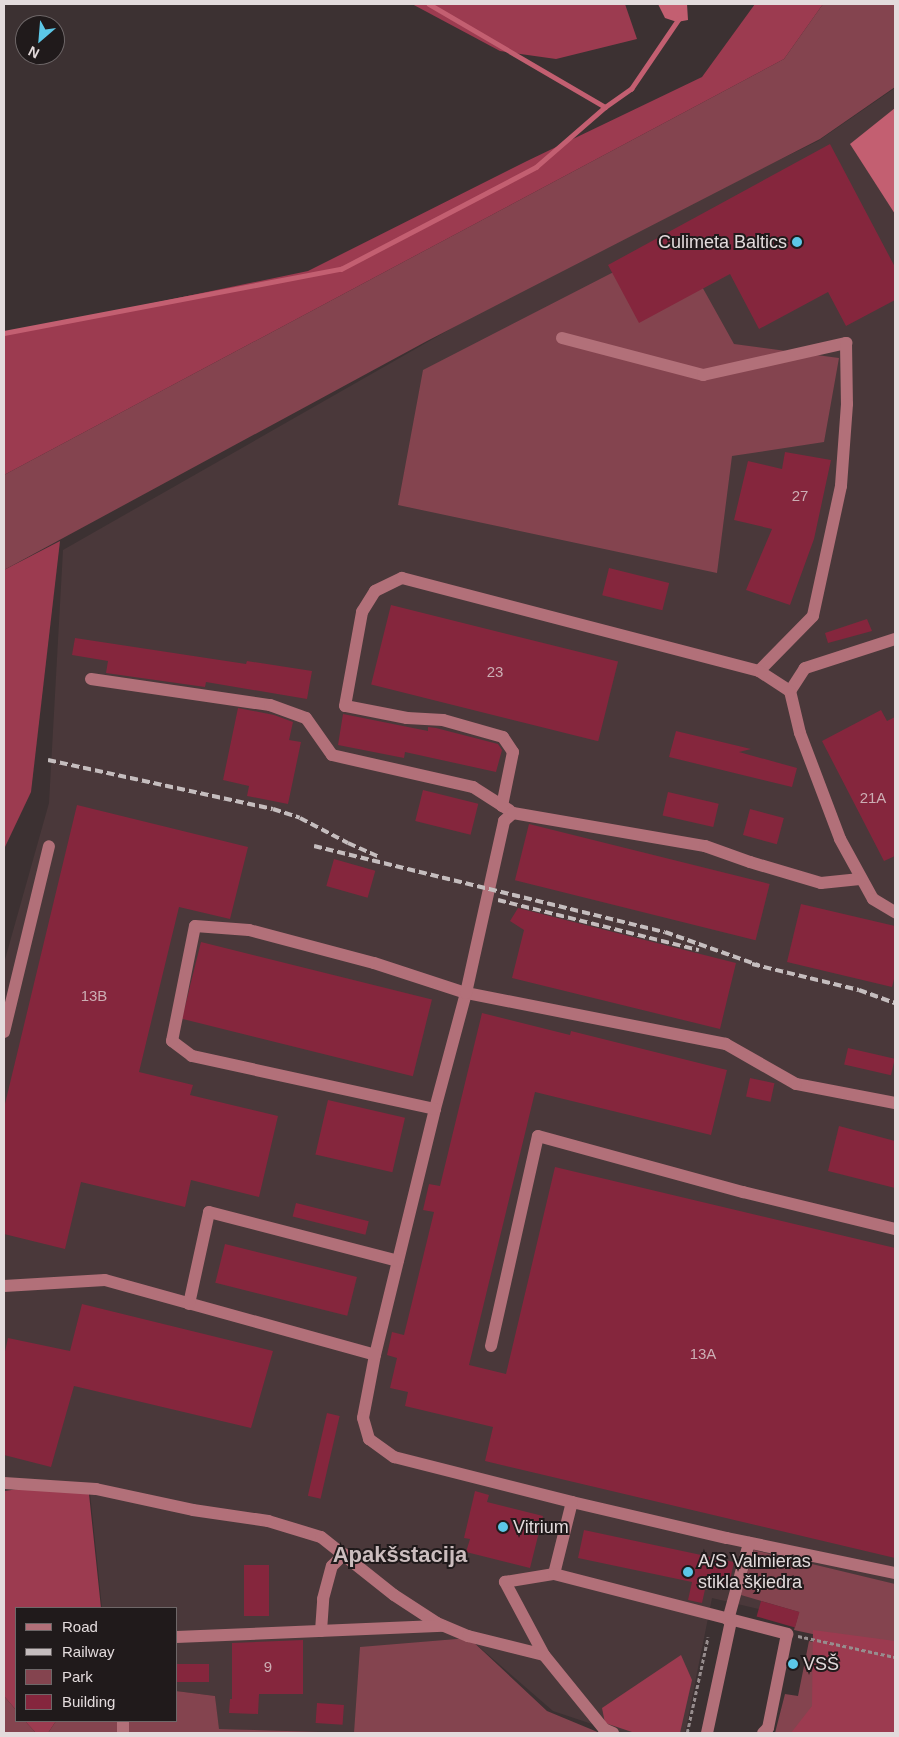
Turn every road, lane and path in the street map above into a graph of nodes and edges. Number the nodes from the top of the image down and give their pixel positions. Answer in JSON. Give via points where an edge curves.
{"nodes":[{"id":1,"x":562,"y":338,"type":"dead end"},
{"id":2,"x":895,"y":639,"type":"edge"},
{"id":3,"x":759,"y":671,"type":"junction"},
{"id":4,"x":91,"y":679,"type":"dead end"},
{"id":5,"x":790,"y":691,"type":"junction"},
{"id":6,"x":508,"y":809,"type":"junction"},
{"id":7,"x":49,"y":846,"type":"dead end"},
{"id":8,"x":860,"y":879,"type":"junction"},
{"id":9,"x":895,"y":912,"type":"edge"},
{"id":10,"x":466,"y":993,"type":"junction"},
{"id":11,"x":4,"y":1032,"type":"edge"},
{"id":12,"x":895,"y":1103,"type":"edge"},
{"id":13,"x":435,"y":1109,"type":"junction"},
{"id":14,"x":895,"y":1229,"type":"edge"},
{"id":15,"x":398,"y":1261,"type":"junction"},
{"id":16,"x":4,"y":1286,"type":"edge"},
{"id":17,"x":189,"y":1304,"type":"junction"},
{"id":18,"x":490,"y":1346,"type":"dead end"},
{"id":19,"x":375,"y":1355,"type":"junction"},
{"id":20,"x":4,"y":1483,"type":"edge"},
{"id":21,"x":572,"y":1502,"type":"junction"},
{"id":22,"x":749,"y":1542,"type":"junction"},
{"id":23,"x":344,"y":1554,"type":"junction"},
{"id":24,"x":895,"y":1573,"type":"edge"},
{"id":25,"x":554,"y":1574,"type":"junction"},
{"id":26,"x":730,"y":1620,"type":"junction"},
{"id":27,"x":443,"y":1626,"type":"junction"},
{"id":28,"x":321,"y":1631,"type":"junction"},
{"id":29,"x":787,"y":1634,"type":"junction"},
{"id":30,"x":178,"y":1637,"type":"edge"},
{"id":31,"x":708,"y":1637,"type":"dead end"},
{"id":32,"x":544,"y":1655,"type":"junction"},
{"id":33,"x":895,"y":1657,"type":"edge"},
{"id":34,"x":613,"y":1733,"type":"edge"},
{"id":35,"x":687,"y":1733,"type":"edge"},
{"id":36,"x":707,"y":1733,"type":"edge"},
{"id":37,"x":763,"y":1733,"type":"edge"}],
"edges":[{"from":1,"to":3,"type":"lane","via":[[703,374],[846,342],[847,404],[841,486],[813,616]]},
{"from":2,"to":5,"type":"lane","via":[[806,668]]},
{"from":3,"to":5,"type":"lane"},
{"from":3,"to":6,"type":"lane","via":[[402,578],[375,591],[362,612],[345,706],[407,718],[443,720],[503,737],[513,752]]},
{"from":4,"to":6,"type":"lane","via":[[270,705],[306,718],[332,755],[473,786]]},
{"from":5,"to":8,"type":"lane","via":[[800,733],[840,839]]},
{"from":6,"to":8,"type":"lane","via":[[705,846],[821,883]]},
{"from":6,"to":10,"type":"lane"},
{"from":7,"to":11,"type":"lane"},
{"from":8,"to":9,"type":"lane","via":[[873,899]]},
{"from":10,"to":12,"type":"lane","via":[[726,1044],[796,1084]]},
{"from":10,"to":13,"type":"lane"},
{"from":10,"to":13,"type":"lane","via":[[374,963],[249,930],[195,926],[172,1041],[192,1056]]},
{"from":13,"to":15,"type":"lane"},
{"from":14,"to":18,"type":"lane","via":[[743,1192],[538,1136]]},
{"from":15,"to":17,"type":"lane","via":[[210,1212]]},
{"from":15,"to":19,"type":"lane"},
{"from":16,"to":17,"type":"lane","via":[[105,1280]]},
{"from":17,"to":19,"type":"lane"},
{"from":19,"to":21,"type":"lane","via":[[363,1418],[369,1439],[394,1457]]},
{"from":20,"to":23,"type":"lane","via":[[96,1490],[268,1521],[321,1537]]},
{"from":21,"to":22,"type":"lane"},
{"from":21,"to":25,"type":"lane"},
{"from":22,"to":24,"type":"lane"},
{"from":22,"to":26,"type":"lane"},
{"from":23,"to":27,"type":"lane","via":[[394,1595]]},
{"from":23,"to":28,"type":"lane","via":[[332,1566],[323,1599]]},
{"from":25,"to":26,"type":"lane"},
{"from":25,"to":32,"type":"lane","via":[[505,1582]]},
{"from":26,"to":29,"type":"lane"},
{"from":26,"to":36,"type":"lane"},
{"from":27,"to":28,"type":"lane"},
{"from":27,"to":32,"type":"lane","via":[[468,1636]]},
{"from":28,"to":30,"type":"lane"},
{"from":29,"to":33,"type":"path"},
{"from":29,"to":37,"type":"lane","via":[[768,1728]]},
{"from":31,"to":35,"type":"path"},
{"from":32,"to":34,"type":"lane","via":[[604,1729]]}]}
